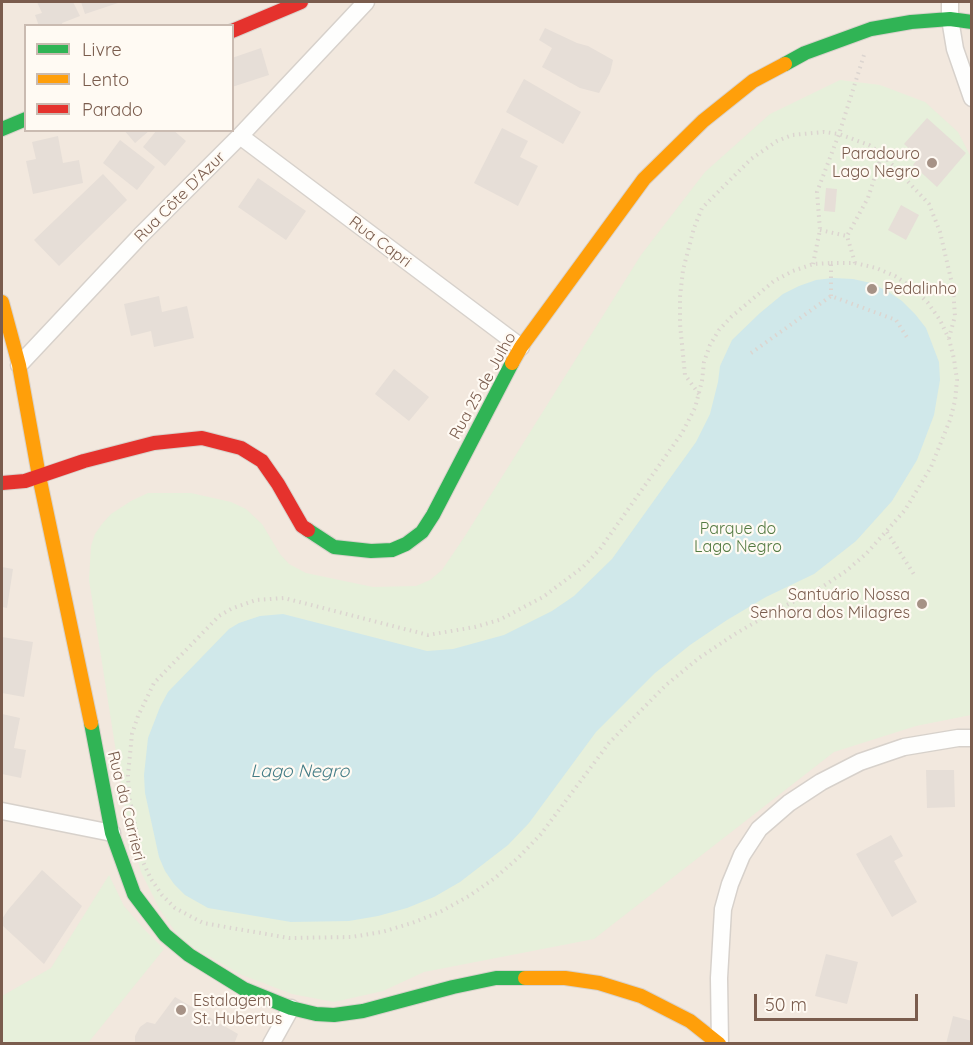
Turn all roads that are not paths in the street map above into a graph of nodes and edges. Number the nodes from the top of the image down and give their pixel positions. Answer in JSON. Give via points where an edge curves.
{"nodes":[{"id":1,"x":301,"y":2,"type":"edge"},
{"id":2,"x":366,"y":2,"type":"edge"},
{"id":3,"x":950,"y":2,"type":"edge"},
{"id":4,"x":950,"y":19,"type":"junction"},
{"id":5,"x":972,"y":22,"type":"edge"},
{"id":6,"x":234,"y":30,"type":"edge"},
{"id":7,"x":972,"y":98,"type":"edge"},
{"id":8,"x":24,"y":119,"type":"edge"},
{"id":9,"x":2,"y":129,"type":"edge"},
{"id":10,"x":240,"y":136,"type":"junction"},
{"id":11,"x":2,"y":302,"type":"edge"},
{"id":12,"x":521,"y":347,"type":"junction"},
{"id":13,"x":19,"y":365,"type":"junction"},
{"id":14,"x":39,"y":476,"type":"junction"},
{"id":15,"x":2,"y":483,"type":"edge"},
{"id":16,"x":972,"y":738,"type":"edge"},
{"id":17,"x":2,"y":811,"type":"edge"},
{"id":18,"x":112,"y":833,"type":"junction"},
{"id":19,"x":291,"y":1008,"type":"junction"},
{"id":20,"x":271,"y":1044,"type":"edge"},
{"id":21,"x":720,"y":1044,"type":"edge"}],
"edges":[{"from":1,"to":6,"type":"street"},
{"from":2,"to":10,"type":"street","name":"Rua Côte D'Azur"},
{"from":3,"to":4,"type":"street"},
{"from":4,"to":5,"type":"street","name":"Rua 25 de Julho"},
{"from":4,"to":7,"type":"street","via":[[955,49]]},
{"from":4,"to":12,"type":"street","name":"Rua 25 de Julho","via":[[871,29],[805,53],[753,81],[703,121],[644,179]]},
{"from":8,"to":9,"type":"street"},
{"from":10,"to":12,"type":"street","name":"Rua Capri"},
{"from":10,"to":13,"type":"street","name":"Rua Côte D'Azur"},
{"from":11,"to":13,"type":"street","name":"Rua da Carrieri"},
{"from":12,"to":14,"type":"street","name":"Rua 25 de Julho","via":[[422,532],[392,550],[350,550],[322,542],[302,526],[262,461],[241,448],[202,438],[154,443]]},
{"from":13,"to":14,"type":"street","name":"Rua da Carrieri"},
{"from":14,"to":15,"type":"street","name":"Rua 25 de Julho","via":[[25,482]]},
{"from":14,"to":18,"type":"street","name":"Rua da Carrieri"},
{"from":16,"to":21,"type":"street","via":[[904,747],[860,762],[789,802],[759,829],[742,855],[723,909]]},
{"from":17,"to":18,"type":"street"},
{"from":18,"to":19,"type":"street","name":"Rua da Carrieri","via":[[134,894],[165,935],[244,989]]},
{"from":19,"to":20,"type":"street"},
{"from":19,"to":21,"type":"street","name":"Rua da Carrieri","via":[[316,1014],[347,1014],[496,978],[565,978],[641,996],[690,1021]]}]}
